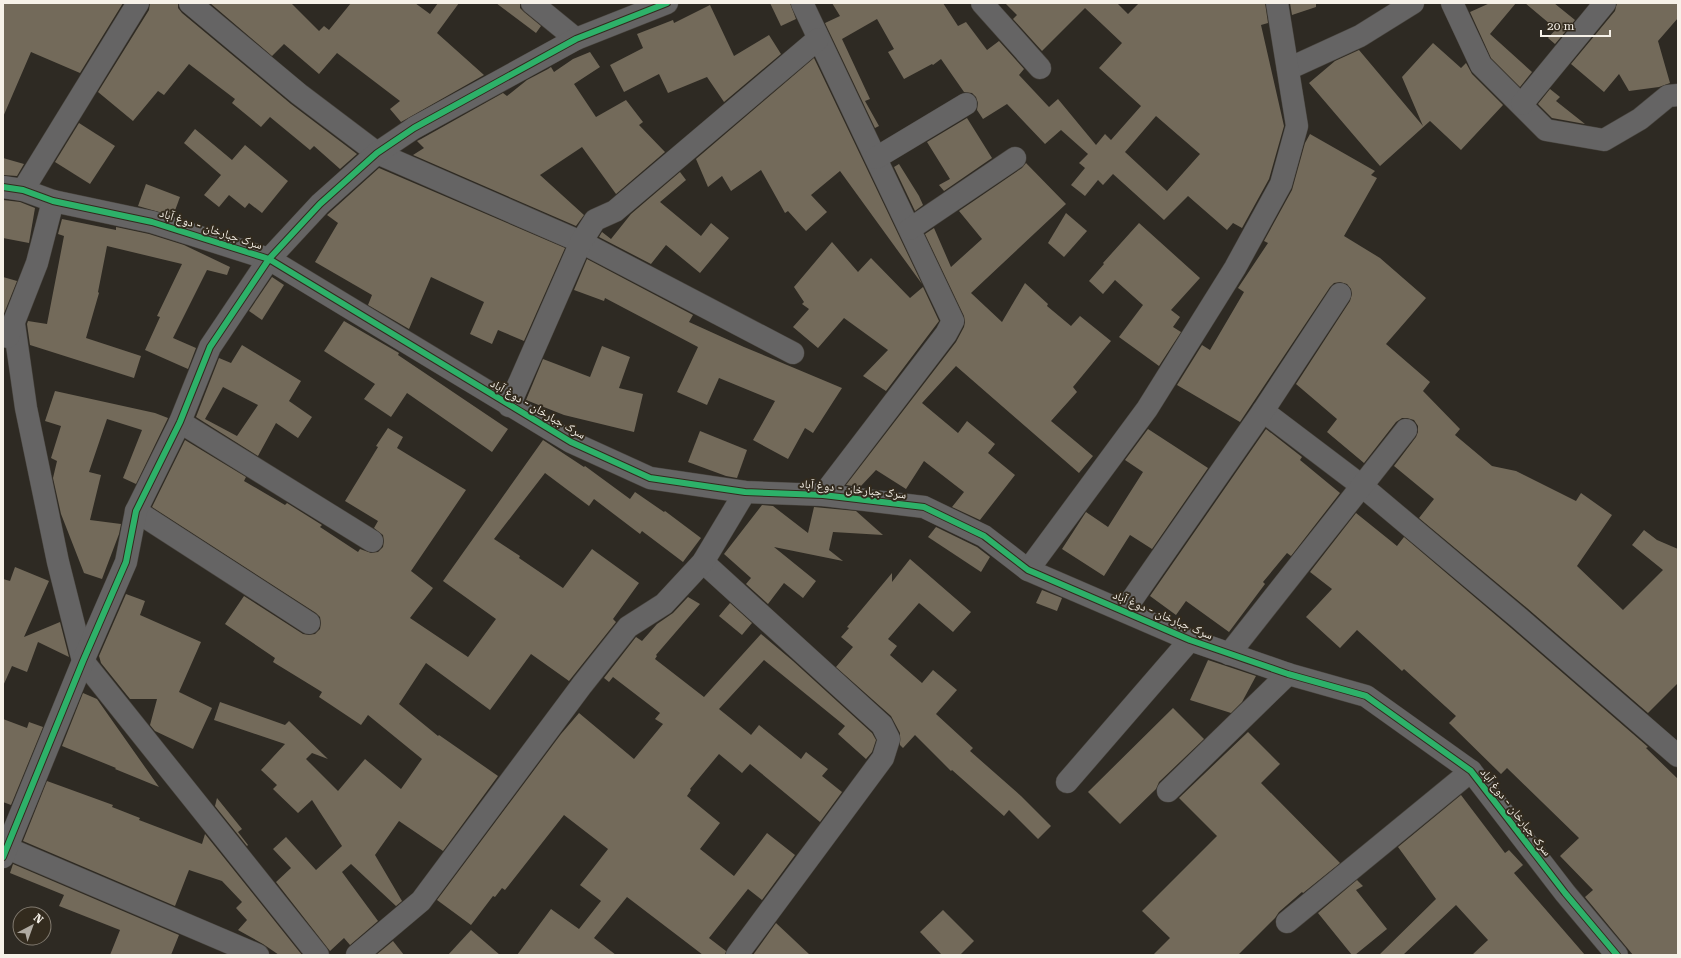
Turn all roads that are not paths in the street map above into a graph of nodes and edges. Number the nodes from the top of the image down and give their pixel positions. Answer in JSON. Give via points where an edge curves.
{"nodes":[{"id":1,"x":138,"y":3,"type":"edge"},
{"id":2,"x":190,"y":3,"type":"edge"},
{"id":3,"x":532,"y":3,"type":"edge"},
{"id":4,"x":666,"y":3,"type":"edge"},
{"id":5,"x":802,"y":3,"type":"edge"},
{"id":6,"x":982,"y":3,"type":"edge"},
{"id":7,"x":1277,"y":3,"type":"edge"},
{"id":8,"x":1413,"y":3,"type":"edge"},
{"id":9,"x":1452,"y":3,"type":"edge"},
{"id":10,"x":1605,"y":3,"type":"edge"},
{"id":11,"x":576,"y":39,"type":"junction"},
{"id":12,"x":818,"y":39,"type":"junction"},
{"id":13,"x":1040,"y":68,"type":"dead end"},
{"id":14,"x":1288,"y":70,"type":"junction"},
{"id":15,"x":1678,"y":95,"type":"edge"},
{"id":16,"x":966,"y":104,"type":"dead end"},
{"id":17,"x":1522,"y":104,"type":"junction"},
{"id":18,"x":377,"y":153,"type":"junction"},
{"id":19,"x":876,"y":158,"type":"junction"},
{"id":20,"x":1015,"y":158,"type":"dead end"},
{"id":21,"x":13,"y":189,"type":"edge"},
{"id":22,"x":53,"y":201,"type":"junction"},
{"id":23,"x":910,"y":229,"type":"junction"},
{"id":24,"x":581,"y":242,"type":"junction"},
{"id":25,"x":269,"y":259,"type":"junction"},
{"id":26,"x":1340,"y":294,"type":"dead end"},
{"id":27,"x":14,"y":324,"type":"junction"},
{"id":28,"x":3,"y":349,"type":"edge"},
{"id":29,"x":792,"y":353,"type":"dead end"},
{"id":30,"x":509,"y":406,"type":"junction"},
{"id":31,"x":1263,"y":411,"type":"junction"},
{"id":32,"x":180,"y":422,"type":"junction"},
{"id":33,"x":1406,"y":430,"type":"dead end"},
{"id":34,"x":1362,"y":486,"type":"junction"},
{"id":35,"x":745,"y":492,"type":"junction"},
{"id":36,"x":823,"y":495,"type":"junction"},
{"id":37,"x":136,"y":511,"type":"junction"},
{"id":38,"x":372,"y":541,"type":"dead end"},
{"id":39,"x":703,"y":562,"type":"junction"},
{"id":40,"x":1028,"y":570,"type":"junction"},
{"id":41,"x":1124,"y":611,"type":"junction"},
{"id":42,"x":309,"y":624,"type":"dead end"},
{"id":43,"x":1190,"y":640,"type":"junction"},
{"id":44,"x":1229,"y":654,"type":"junction"},
{"id":45,"x":83,"y":661,"type":"junction"},
{"id":46,"x":1288,"y":674,"type":"junction"},
{"id":47,"x":1674,"y":746,"type":"edge"},
{"id":48,"x":1470,"y":771,"type":"junction"},
{"id":49,"x":1066,"y":782,"type":"dead end"},
{"id":50,"x":1168,"y":791,"type":"dead end"},
{"id":51,"x":5,"y":852,"type":"edge"},
{"id":52,"x":1287,"y":922,"type":"dead end"},
{"id":53,"x":258,"y":955,"type":"edge"},
{"id":54,"x":318,"y":955,"type":"edge"},
{"id":55,"x":357,"y":955,"type":"edge"},
{"id":56,"x":737,"y":955,"type":"edge"},
{"id":57,"x":1617,"y":955,"type":"edge"}],
"edges":[{"from":1,"to":21,"type":"street"},
{"from":2,"to":18,"type":"street","via":[[299,94]]},
{"from":3,"to":11,"type":"street"},
{"from":4,"to":11,"type":"street"},
{"from":5,"to":12,"type":"street"},
{"from":6,"to":13,"type":"street"},
{"from":7,"to":14,"type":"street"},
{"from":8,"to":14,"type":"street","via":[[1360,36]]},
{"from":9,"to":17,"type":"street","via":[[1481,65]]},
{"from":10,"to":17,"type":"street"},
{"from":11,"to":18,"type":"street","via":[[414,128]]},
{"from":12,"to":19,"type":"street"},
{"from":12,"to":24,"type":"street","via":[[615,211],[595,220]]},
{"from":14,"to":40,"type":"street","via":[[1297,126],[1281,184],[1235,268],[1147,409]]},
{"from":15,"to":17,"type":"street","via":[[1668,96],[1640,119],[1604,140],[1546,130]]},
{"from":16,"to":19,"type":"street"},
{"from":18,"to":24,"type":"street"},
{"from":18,"to":25,"type":"street","via":[[320,204]]},
{"from":19,"to":23,"type":"street"},
{"from":20,"to":23,"type":"street"},
{"from":21,"to":22,"type":"street","name":"سرک جبارخان - دوغ آباد"},
{"from":22,"to":25,"type":"street","name":"سرک جبارخان - دوغ آباد","via":[[152,222]]},
{"from":22,"to":27,"type":"street","via":[[37,263]]},
{"from":23,"to":36,"type":"street","via":[[953,320],[942,340]]},
{"from":24,"to":29,"type":"street"},
{"from":24,"to":30,"type":"street"},
{"from":25,"to":30,"type":"street","name":"سرک جبارخان - دوغ آباد"},
{"from":25,"to":32,"type":"street","via":[[210,347]]},
{"from":26,"to":31,"type":"street"},
{"from":27,"to":28,"type":"street"},
{"from":27,"to":45,"type":"street","via":[[26,408],[58,562]]},
{"from":30,"to":35,"type":"street","name":"سرک جبارخان - دوغ آباد","via":[[571,442],[650,478]]},
{"from":31,"to":34,"type":"street"},
{"from":31,"to":41,"type":"street"},
{"from":32,"to":37,"type":"street"},
{"from":32,"to":38,"type":"street"},
{"from":33,"to":34,"type":"street"},
{"from":34,"to":44,"type":"street"},
{"from":34,"to":47,"type":"street"},
{"from":35,"to":36,"type":"street","name":"سرک جبارخان - دوغ آباد"},
{"from":35,"to":39,"type":"street"},
{"from":36,"to":40,"type":"street","name":"سرک جبارخان - دوغ آباد","via":[[924,507],[984,536]]},
{"from":37,"to":42,"type":"street"},
{"from":37,"to":45,"type":"street","via":[[126,562]]},
{"from":39,"to":55,"type":"street","via":[[664,604],[628,627],[421,901]]},
{"from":39,"to":56,"type":"street","via":[[882,725],[889,740],[883,758]]},
{"from":40,"to":41,"type":"street","name":"سرک جبارخان - دوغ آباد"},
{"from":41,"to":43,"type":"street","name":"سرک جبارخان - دوغ آباد"},
{"from":43,"to":44,"type":"street","name":"سرک جبارخان - دوغ آباد"},
{"from":43,"to":49,"type":"street"},
{"from":44,"to":46,"type":"street","name":"سرک جبارخان - دوغ آباد"},
{"from":45,"to":51,"type":"street"},
{"from":45,"to":54,"type":"street"},
{"from":46,"to":48,"type":"street","name":"سرک جبارخان - دوغ آباد","via":[[1366,696]]},
{"from":46,"to":50,"type":"street"},
{"from":48,"to":52,"type":"street"},
{"from":48,"to":57,"type":"street","name":"سرک جبارخان - دوغ آباد"},
{"from":51,"to":53,"type":"street"}]}
